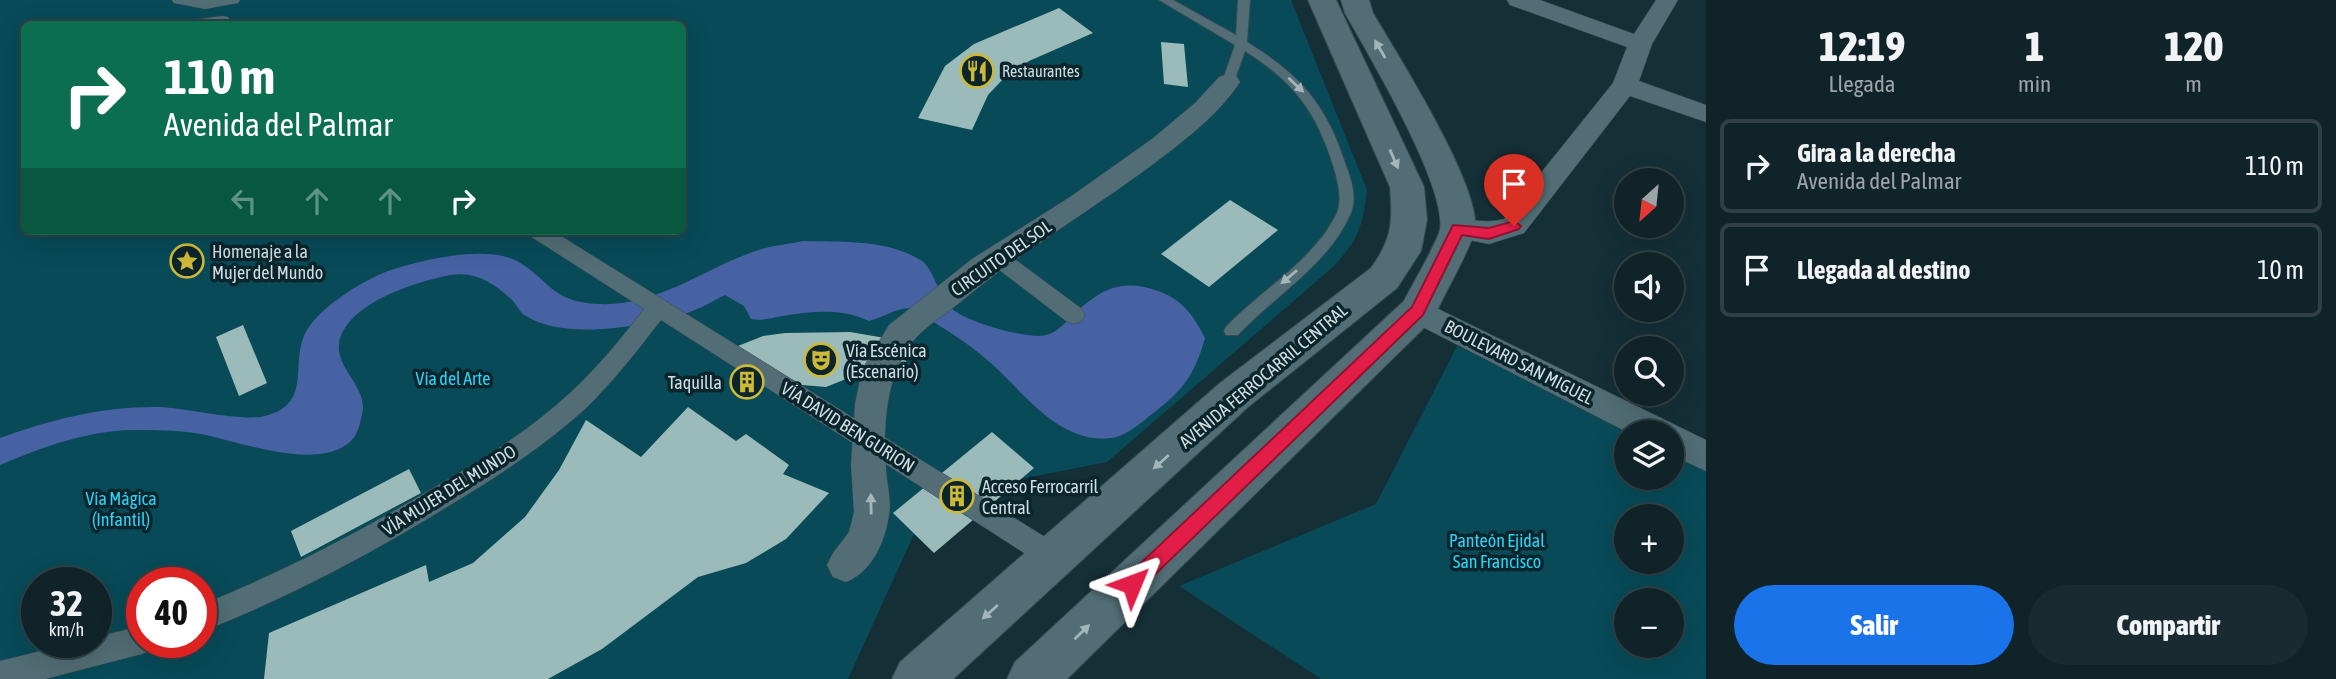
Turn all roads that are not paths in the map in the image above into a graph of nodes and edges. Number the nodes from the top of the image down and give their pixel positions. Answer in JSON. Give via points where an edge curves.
{"nodes":[{"id":1,"x":180,"y":0,"type":"edge"},
{"id":2,"x":1166,"y":0,"type":"edge"},
{"id":3,"x":1244,"y":0,"type":"edge"},
{"id":4,"x":1322,"y":0,"type":"edge"},
{"id":5,"x":1355,"y":0,"type":"edge"},
{"id":6,"x":1518,"y":0,"type":"edge"},
{"id":7,"x":1667,"y":0,"type":"edge"},
{"id":8,"x":229,"y":1,"type":"edge"},
{"id":9,"x":223,"y":21,"type":"edge"},
{"id":10,"x":1640,"y":44,"type":"junction"},
{"id":11,"x":1241,"y":45,"type":"junction"},
{"id":12,"x":1228,"y":82,"type":"joint"},
{"id":13,"x":1625,"y":85,"type":"junction"},
{"id":14,"x":1367,"y":97,"type":"junction"},
{"id":15,"x":1408,"y":97,"type":"junction"},
{"id":16,"x":1706,"y":114,"type":"edge"},
{"id":17,"x":1458,"y":229,"type":"junction"},
{"id":18,"x":543,"y":235,"type":"edge"},
{"id":19,"x":997,"y":257,"type":"junction"},
{"id":20,"x":658,"y":307,"type":"junction"},
{"id":21,"x":1418,"y":311,"type":"junction"},
{"id":22,"x":1074,"y":314,"type":"dead end"},
{"id":23,"x":1232,"y":331,"type":"dead end"},
{"id":24,"x":1634,"y":420,"type":"edge"},
{"id":25,"x":871,"y":442,"type":"junction"},
{"id":26,"x":1684,"y":445,"type":"edge"},
{"id":27,"x":1706,"y":456,"type":"edge"},
{"id":28,"x":1052,"y":556,"type":"junction"},
{"id":29,"x":846,"y":565,"type":"dead end"},
{"id":30,"x":217,"y":612,"type":"edge"},
{"id":31,"x":126,"y":644,"type":"edge"},
{"id":32,"x":0,"y":676,"type":"edge"},
{"id":33,"x":917,"y":679,"type":"edge"},
{"id":34,"x":1032,"y":679,"type":"edge"}],
"edges":[{"from":1,"to":8,"type":"street"},
{"from":2,"to":11,"type":"lane"},
{"from":3,"to":11,"type":"lane","name":"CIRCUITO DEL SOL"},
{"from":4,"to":14,"type":"street","name":"AVENIDA FERROCARRIL CENTRAL"},
{"from":15,"to":5,"type":"street","one_way":true},
{"from":6,"to":10,"type":"street"},
{"from":7,"to":10,"type":"street"},
{"from":8,"to":9,"type":"street"},
{"from":10,"to":13,"type":"street"},
{"from":11,"to":12,"type":"lane","name":"CIRCUITO DEL SOL"},
{"from":11,"to":23,"type":"lane","one_way":true,"via":[[1277,68],[1307,97],[1333,144],[1346,187],[1345,213],[1318,252]]},
{"from":12,"to":19,"type":"street","name":"CIRCUITO DEL SOL","via":[[1161,145]]},
{"from":13,"to":16,"type":"street"},
{"from":13,"to":17,"type":"street","via":[[1514,226],[1489,233]]},
{"from":14,"to":15,"type":"street"},
{"from":14,"to":28,"type":"street","name":"AVENIDA FERROCARRIL CENTRAL","one_way":true,"via":[[1407,187],[1410,220],[1403,251],[1384,278],[1234,395]]},
{"from":15,"to":17,"type":"street","via":[[1453,197]]},
{"from":17,"to":21,"type":"street"},
{"from":18,"to":20,"type":"street","name":"VÍA DAVID BEN GURION"},
{"from":19,"to":22,"type":"street"},
{"from":19,"to":25,"type":"street","name":"CIRCUITO DEL SOL","via":[[900,334],[878,370]]},
{"from":20,"to":25,"type":"street","name":"VÍA DAVID BEN GURION"},
{"from":20,"to":30,"type":"street","name":"VÍA MUJER DEL MUNDO","via":[[578,400],[513,452],[364,541]]},
{"from":21,"to":24,"type":"street","name":"BOULEVARD SAN MIGUEL"},
{"from":34,"to":21,"type":"street","one_way":true},
{"from":25,"to":28,"type":"street","name":"VÍA DAVID BEN GURION"},
{"from":29,"to":25,"type":"street","name":"CIRCUITO DEL SOL","one_way":true,"via":[[865,540],[872,512]]},
{"from":26,"to":27,"type":"street"},
{"from":28,"to":33,"type":"street","name":"AVENIDA FERROCARRIL CENTRAL","one_way":true},
{"from":31,"to":32,"type":"street"}]}
